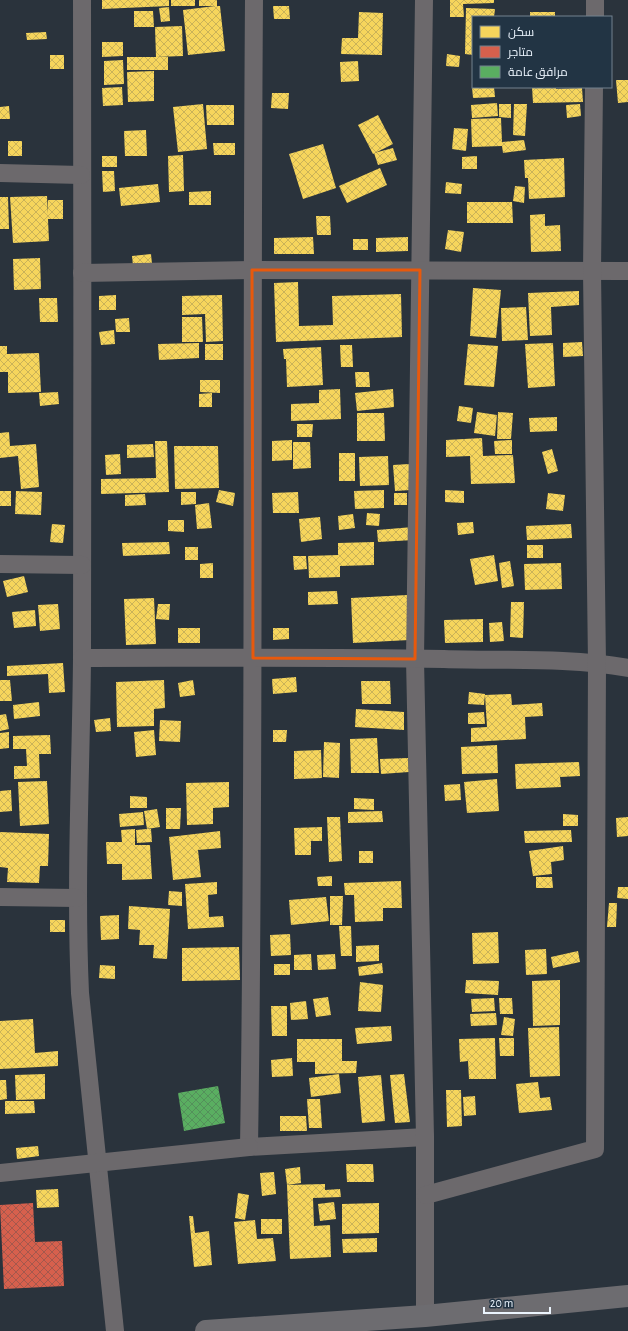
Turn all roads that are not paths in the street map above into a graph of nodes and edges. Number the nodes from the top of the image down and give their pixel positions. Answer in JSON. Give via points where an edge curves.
{"nodes":[{"id":1,"x":82,"y":0,"type":"edge"},
{"id":2,"x":254,"y":0,"type":"edge"},
{"id":3,"x":424,"y":0,"type":"edge"},
{"id":4,"x":596,"y":0,"type":"edge"},
{"id":5,"x":595,"y":16,"type":"edge"},
{"id":6,"x":594,"y":88,"type":"edge"},
{"id":7,"x":0,"y":173,"type":"edge"},
{"id":8,"x":82,"y":175,"type":"junction"},
{"id":9,"x":252,"y":270,"type":"junction"},
{"id":10,"x":420,"y":270,"type":"junction"},
{"id":11,"x":592,"y":271,"type":"junction"},
{"id":12,"x":628,"y":271,"type":"edge"},
{"id":13,"x":82,"y":273,"type":"junction"},
{"id":14,"x":0,"y":564,"type":"edge"},
{"id":15,"x":82,"y":565,"type":"junction"},
{"id":16,"x":82,"y":658,"type":"junction"},
{"id":17,"x":253,"y":658,"type":"junction"},
{"id":18,"x":415,"y":659,"type":"junction"},
{"id":19,"x":597,"y":664,"type":"junction"},
{"id":20,"x":628,"y":668,"type":"edge"},
{"id":21,"x":0,"y":897,"type":"edge"},
{"id":22,"x":77,"y":898,"type":"junction"},
{"id":23,"x":425,"y":1137,"type":"junction"},
{"id":24,"x":249,"y":1147,"type":"junction"},
{"id":25,"x":98,"y":1162,"type":"junction"},
{"id":26,"x":0,"y":1172,"type":"edge"},
{"id":27,"x":426,"y":1195,"type":"junction"},
{"id":28,"x":628,"y":1296,"type":"edge"},
{"id":29,"x":426,"y":1316,"type":"junction"},
{"id":30,"x":115,"y":1331,"type":"edge"},
{"id":31,"x":206,"y":1331,"type":"edge"}],
"edges":[{"from":1,"to":8,"type":"street"},
{"from":2,"to":9,"type":"street"},
{"from":3,"to":10,"type":"street"},
{"from":4,"to":5,"type":"street"},
{"from":6,"to":11,"type":"street"},
{"from":7,"to":8,"type":"street"},
{"from":8,"to":13,"type":"street"},
{"from":9,"to":10,"type":"street"},
{"from":9,"to":13,"type":"street"},
{"from":9,"to":17,"type":"street"},
{"from":10,"to":11,"type":"street"},
{"from":10,"to":18,"type":"street"},
{"from":11,"to":12,"type":"street"},
{"from":11,"to":19,"type":"street"},
{"from":13,"to":15,"type":"street"},
{"from":14,"to":15,"type":"street"},
{"from":15,"to":16,"type":"street"},
{"from":16,"to":17,"type":"street"},
{"from":16,"to":22,"type":"street"},
{"from":17,"to":18,"type":"street"},
{"from":17,"to":24,"type":"street"},
{"from":18,"to":19,"type":"street"},
{"from":18,"to":23,"type":"street"},
{"from":19,"to":20,"type":"street"},
{"from":19,"to":27,"type":"street","via":[[595,1149]]},
{"from":21,"to":22,"type":"street"},
{"from":22,"to":25,"type":"street","via":[[80,993]]},
{"from":23,"to":24,"type":"street"},
{"from":23,"to":27,"type":"street"},
{"from":24,"to":25,"type":"street"},
{"from":25,"to":26,"type":"street"},
{"from":25,"to":30,"type":"street"},
{"from":27,"to":29,"type":"street"},
{"from":28,"to":29,"type":"street"},
{"from":29,"to":31,"type":"street"}]}
